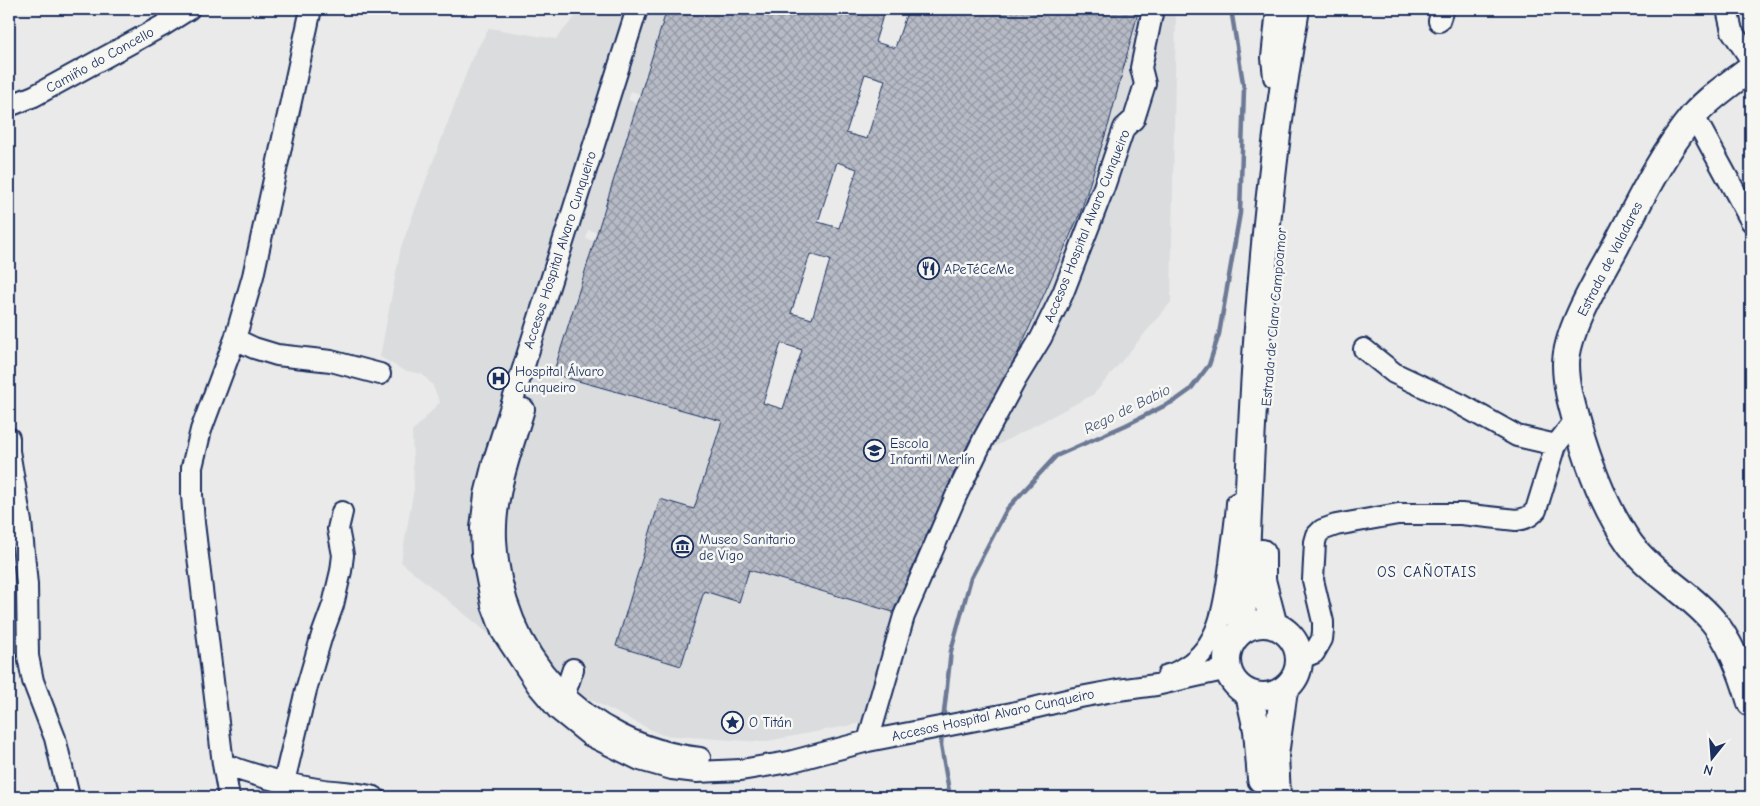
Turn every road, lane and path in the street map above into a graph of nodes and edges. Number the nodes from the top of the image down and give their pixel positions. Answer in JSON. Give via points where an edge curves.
{"nodes":[{"id":1,"x":188,"y":9,"type":"edge"},
{"id":2,"x":311,"y":9,"type":"edge"},
{"id":3,"x":637,"y":9,"type":"edge"},
{"id":4,"x":651,"y":9,"type":"edge"},
{"id":5,"x":1153,"y":9,"type":"edge"},
{"id":6,"x":1277,"y":9,"type":"edge"},
{"id":7,"x":1286,"y":9,"type":"edge"},
{"id":8,"x":1296,"y":9,"type":"edge"},
{"id":9,"x":1310,"y":9,"type":"edge"},
{"id":10,"x":1727,"y":9,"type":"edge"},
{"id":11,"x":1751,"y":60,"type":"edge"},
{"id":12,"x":1751,"y":68,"type":"edge"},
{"id":13,"x":1274,"y":78,"type":"junction"},
{"id":14,"x":9,"y":106,"type":"edge"},
{"id":15,"x":1694,"y":116,"type":"junction"},
{"id":16,"x":1751,"y":221,"type":"edge"},
{"id":17,"x":234,"y":339,"type":"junction"},
{"id":18,"x":1364,"y":349,"type":"dead end"},
{"id":19,"x":380,"y":374,"type":"dead end"},
{"id":20,"x":1244,"y":384,"type":"junction"},
{"id":21,"x":1576,"y":419,"type":"junction"},
{"id":22,"x":1252,"y":428,"type":"junction"},
{"id":23,"x":9,"y":438,"type":"edge"},
{"id":24,"x":1556,"y":446,"type":"junction"},
{"id":25,"x":342,"y":512,"type":"dead end"},
{"id":26,"x":914,"y":613,"type":"dead end"},
{"id":27,"x":1274,"y":626,"type":"junction"},
{"id":28,"x":1242,"y":631,"type":"junction"},
{"id":29,"x":1299,"y":660,"type":"junction"},
{"id":30,"x":574,"y":669,"type":"dead end"},
{"id":31,"x":1228,"y":669,"type":"junction"},
{"id":32,"x":1118,"y":690,"type":"junction"},
{"id":33,"x":1284,"y":690,"type":"junction"},
{"id":34,"x":1249,"y":694,"type":"junction"},
{"id":35,"x":564,"y":696,"type":"junction"},
{"id":36,"x":1751,"y":703,"type":"edge"},
{"id":37,"x":907,"y":733,"type":"junction"},
{"id":38,"x":868,"y":741,"type":"junction"},
{"id":39,"x":223,"y":764,"type":"junction"},
{"id":40,"x":284,"y":782,"type":"junction"},
{"id":41,"x":70,"y":797,"type":"edge"},
{"id":42,"x":230,"y":797,"type":"edge"},
{"id":43,"x":374,"y":797,"type":"edge"},
{"id":44,"x":1262,"y":797,"type":"edge"},
{"id":45,"x":1277,"y":797,"type":"edge"}],
"edges":[{"from":1,"to":14,"type":"street","name":"Camiño do Concello","via":[[34,96]]},
{"from":2,"to":17,"type":"street","via":[[253,276]]},
{"from":3,"to":38,"type":"street","name":"Accesos Hospital Alvaro Cunqueiro","via":[[485,495],[482,554],[492,605],[502,632],[536,685],[558,710],[589,735],[640,760],[697,772],[741,770],[788,762]]},
{"from":4,"to":35,"type":"street","name":"Accesos Hospital Alvaro Cunqueiro","via":[[524,409],[498,505],[496,538],[506,601],[527,649]]},
{"from":5,"to":38,"type":"street","name":"Accesos Hospital Alvaro Cunqueiro","via":[[1141,68],[1144,84],[1134,120],[1124,128],[1063,293],[984,438],[908,608]]},
{"from":6,"to":13,"type":"street","via":[[1272,58]]},
{"from":7,"to":13,"type":"main road","name":"Estrada de Clara Campoamor"},
{"from":8,"to":22,"type":"main road","name":"Estrada de Clara Campoamor","via":[[1269,205]]},
{"from":9,"to":27,"type":"main road","name":"Estrada de Clara Campoamor","via":[[1286,181],[1266,417],[1262,580]]},
{"from":10,"to":11,"type":"street","via":[[1732,31]]},
{"from":12,"to":15,"type":"main road","name":"Estrada de Valadares","via":[[1719,91]]},
{"from":13,"to":20,"type":"main road","name":"Estrada de Clara Campoamor","via":[[1255,238]]},
{"from":15,"to":16,"type":"street"},
{"from":15,"to":21,"type":"main road","name":"Estrada de Valadares","via":[[1653,177],[1582,309],[1566,362]]},
{"from":17,"to":19,"type":"street","via":[[277,355],[331,361]]},
{"from":17,"to":39,"type":"street","via":[[201,430],[192,467],[192,494]]},
{"from":18,"to":24,"type":"street","via":[[1394,373],[1517,436]]},
{"from":20,"to":22,"type":"main road","name":"Estrada de Clara Campoamor"},
{"from":20,"to":32,"type":"street","name":"Accesos Hospital Alvaro Cunqueiro","via":[[1237,508],[1218,627],[1197,660],[1174,674],[1136,682]]},
{"from":21,"to":24,"type":"street"},
{"from":21,"to":36,"type":"main road","name":"Estrada de Valadares","via":[[1586,455],[1614,519],[1631,545],[1654,570],[1713,620],[1730,644]]},
{"from":22,"to":28,"type":"main road","name":"Estrada de Clara Campoamor"},
{"from":23,"to":41,"type":"street","via":[[21,522],[28,656]]},
{"from":24,"to":29,"type":"street","via":[[1540,501],[1531,516],[1524,519],[1398,514],[1322,530],[1315,542],[1313,580],[1323,622],[1322,639],[1314,653]]},
{"from":25,"to":40,"type":"street","via":[[338,529],[341,571],[306,690]]},
{"from":26,"to":37,"type":"street","via":[[917,622],[888,714],[890,721]]},
{"from":27,"to":28,"type":"main road","via":[[1257,625]]},
{"from":27,"to":29,"type":"main road","via":[[1292,638],[1298,648]]},
{"from":28,"to":31,"type":"main road","via":[[1229,648],[1226,658]]},
{"from":29,"to":33,"type":"main road","via":[[1298,671]]},
{"from":30,"to":35,"type":"street"},
{"from":31,"to":32,"type":"street","name":"Accesos Hospital Alvaro Cunqueiro"},
{"from":31,"to":34,"type":"main road","via":[[1232,680]]},
{"from":32,"to":37,"type":"street","name":"Accesos Hospital Alvaro Cunqueiro"},
{"from":33,"to":34,"type":"main road","via":[[1266,696]]},
{"from":33,"to":45,"type":"main road","via":[[1275,755]]},
{"from":34,"to":44,"type":"main road","via":[[1257,730]]},
{"from":35,"to":38,"type":"street","name":"Accesos Hospital Alvaro Cunqueiro","via":[[617,734],[675,756],[703,759],[742,757]]},
{"from":37,"to":38,"type":"street","name":"Accesos Hospital Alvaro Cunqueiro"},
{"from":39,"to":40,"type":"street"},
{"from":39,"to":42,"type":"street"},
{"from":40,"to":43,"type":"street"}]}
